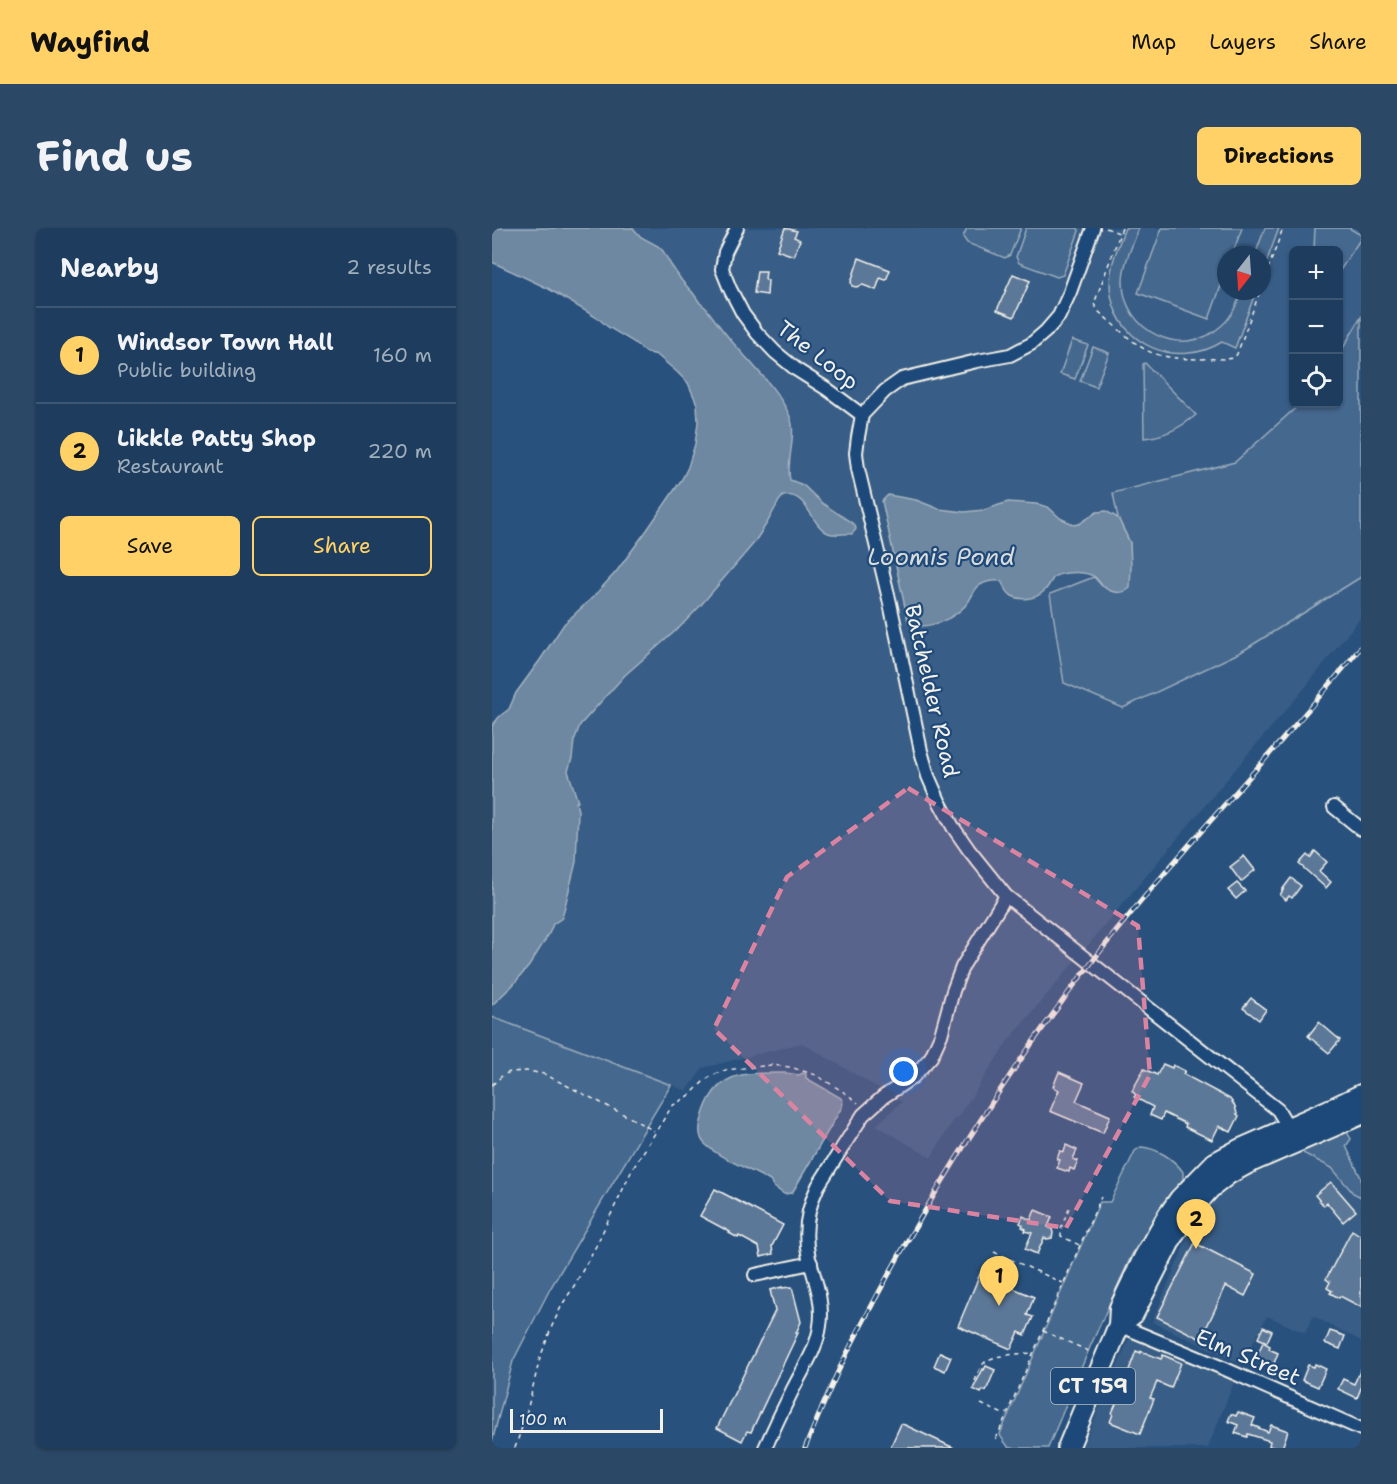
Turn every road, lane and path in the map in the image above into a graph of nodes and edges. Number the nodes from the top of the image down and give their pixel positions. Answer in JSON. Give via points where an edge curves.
{"nodes":[{"id":1,"x":737,"y":228,"type":"edge"},
{"id":2,"x":1093,"y":228,"type":"edge"},
{"id":3,"x":1106,"y":228,"type":"edge"},
{"id":4,"x":1122,"y":228,"type":"edge"},
{"id":5,"x":1283,"y":228,"type":"edge"},
{"id":6,"x":1120,"y":233,"type":"junction"},
{"id":7,"x":1271,"y":261,"type":"edge"},
{"id":8,"x":1257,"y":300,"type":"edge"},
{"id":9,"x":862,"y":415,"type":"junction"},
{"id":10,"x":1334,"y":807,"type":"dead end"},
{"id":11,"x":1361,"y":829,"type":"edge"},
{"id":12,"x":1006,"y":896,"type":"junction"},
{"id":13,"x":492,"y":1085,"type":"edge"},
{"id":14,"x":1361,"y":1095,"type":"edge"},
{"id":15,"x":868,"y":1111,"type":"junction"},
{"id":16,"x":1361,"y":1114,"type":"edge"},
{"id":17,"x":655,"y":1132,"type":"junction"},
{"id":18,"x":1291,"y":1136,"type":"junction"},
{"id":19,"x":1101,"y":1197,"type":"dead end"},
{"id":20,"x":1069,"y":1208,"type":"dead end"},
{"id":21,"x":1080,"y":1245,"type":"junction"},
{"id":22,"x":994,"y":1252,"type":"dead end"},
{"id":23,"x":811,"y":1263,"type":"junction"},
{"id":24,"x":755,"y":1275,"type":"dead end"},
{"id":25,"x":1064,"y":1283,"type":"junction"},
{"id":26,"x":1119,"y":1325,"type":"junction"},
{"id":27,"x":1042,"y":1331,"type":"junction"},
{"id":28,"x":1091,"y":1352,"type":"dead end"},
{"id":29,"x":1033,"y":1353,"type":"junction"},
{"id":30,"x":975,"y":1381,"type":"dead end"},
{"id":31,"x":981,"y":1404,"type":"dead end"},
{"id":32,"x":1006,"y":1415,"type":"junction"},
{"id":33,"x":1361,"y":1429,"type":"edge"},
{"id":34,"x":996,"y":1439,"type":"dead end"},
{"id":35,"x":515,"y":1448,"type":"edge"},
{"id":36,"x":765,"y":1448,"type":"edge"},
{"id":37,"x":1068,"y":1448,"type":"edge"}],
"edges":[{"from":1,"to":9,"type":"street","name":"The Loop","via":[[724,252],[722,269],[743,314],[775,352]]},
{"from":2,"to":9,"type":"street","via":[[1059,316],[1030,344],[1010,355],[902,379]]},
{"from":3,"to":6,"type":"path"},
{"from":4,"to":6,"type":"path"},
{"from":5,"to":7,"type":"path"},
{"from":6,"to":8,"type":"path","via":[[1094,304],[1147,350],[1168,357],[1234,358]]},
{"from":9,"to":12,"type":"street","name":"Batchelder Road","via":[[858,470],[928,776],[952,827]]},
{"from":10,"to":11,"type":"street"},
{"from":12,"to":15,"type":"street","via":[[962,967],[931,1057],[913,1077]]},
{"from":12,"to":18,"type":"street","name":"Batchelder Road","via":[[1278,1110]]},
{"from":13,"to":17,"type":"path","via":[[510,1072],[543,1074]]},
{"from":14,"to":18,"type":"main road","number":"CT 159"},
{"from":15,"to":17,"type":"path","via":[[816,1075],[790,1067],[760,1065],[726,1070],[705,1080],[672,1106]]},
{"from":15,"to":23,"type":"street","via":[[813,1197],[806,1234]]},
{"from":16,"to":18,"type":"main road","number":"CT 159"},
{"from":17,"to":35,"type":"path","via":[[552,1326]]},
{"from":18,"to":26,"type":"main road","number":"CT 159","via":[[1264,1156],[1204,1183],[1175,1219],[1133,1314]]},
{"from":19,"to":21,"type":"path"},
{"from":20,"to":21,"type":"path","via":[[1061,1236]]},
{"from":21,"to":25,"type":"path"},
{"from":22,"to":25,"type":"path"},
{"from":23,"to":24,"type":"street"},
{"from":23,"to":36,"type":"street","via":[[820,1306],[819,1333]]},
{"from":25,"to":27,"type":"path"},
{"from":26,"to":33,"type":"street","name":"Elm Street"},
{"from":26,"to":37,"type":"main road","number":"CT 159"},
{"from":27,"to":28,"type":"path"},
{"from":27,"to":29,"type":"path"},
{"from":29,"to":30,"type":"path","via":[[989,1359]]},
{"from":29,"to":32,"type":"path"},
{"from":31,"to":32,"type":"path"},
{"from":32,"to":34,"type":"path"}]}
